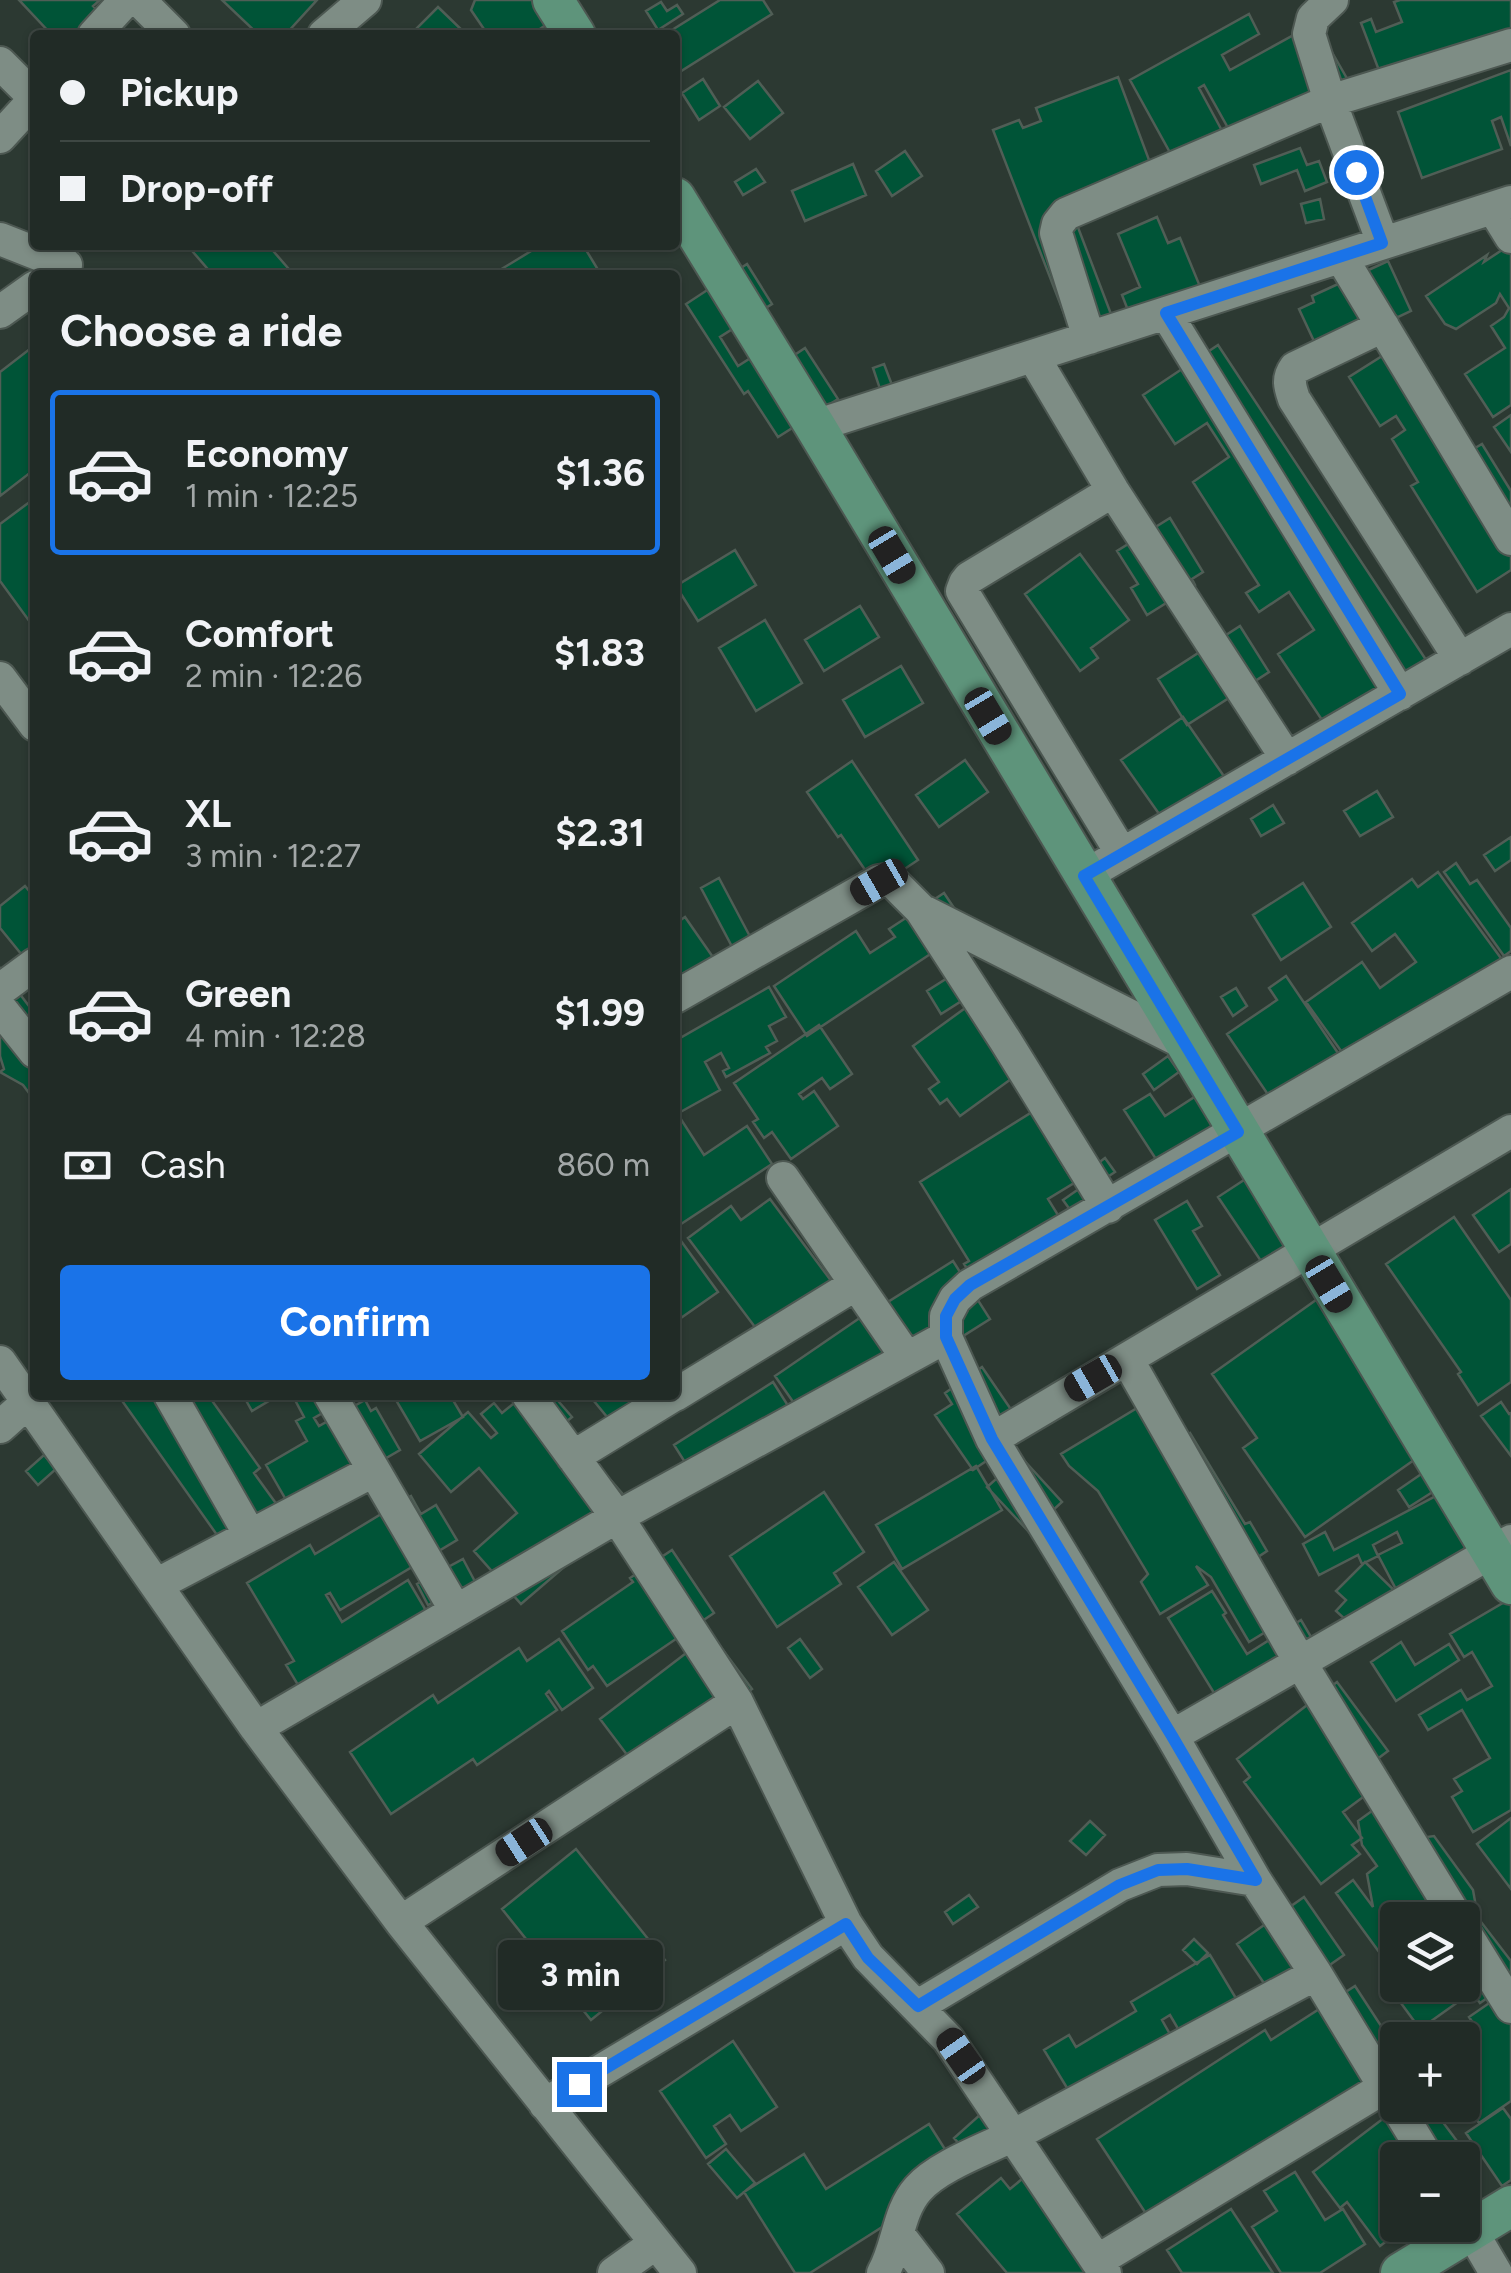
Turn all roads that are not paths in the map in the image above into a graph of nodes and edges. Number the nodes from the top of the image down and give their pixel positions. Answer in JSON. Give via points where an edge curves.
{"nodes":[{"id":1,"x":126,"y":0,"type":"edge"},
{"id":2,"x":139,"y":0,"type":"edge"},
{"id":3,"x":553,"y":0,"type":"edge"},
{"id":4,"x":1332,"y":0,"type":"edge"},
{"id":5,"x":99,"y":30,"type":"edge"},
{"id":6,"x":169,"y":30,"type":"edge"},
{"id":7,"x":571,"y":30,"type":"edge"},
{"id":8,"x":1511,"y":45,"type":"edge"},
{"id":9,"x":0,"y":63,"type":"edge"},
{"id":10,"x":30,"y":94,"type":"edge"},
{"id":11,"x":1330,"y":101,"type":"junction"},
{"id":12,"x":30,"y":104,"type":"edge"},
{"id":13,"x":0,"y":137,"type":"edge"},
{"id":14,"x":1502,"y":205,"type":"edge"},
{"id":15,"x":680,"y":206,"type":"edge"},
{"id":16,"x":1511,"y":236,"type":"edge"},
{"id":17,"x":0,"y":239,"type":"edge"},
{"id":18,"x":1382,"y":243,"type":"junction"},
{"id":19,"x":30,"y":249,"type":"edge"},
{"id":20,"x":33,"y":250,"type":"edge"},
{"id":21,"x":1341,"y":257,"type":"junction"},
{"id":22,"x":69,"y":262,"type":"edge"},
{"id":23,"x":30,"y":291,"type":"edge"},
{"id":24,"x":0,"y":312,"type":"edge"},
{"id":25,"x":1166,"y":313,"type":"junction"},
{"id":26,"x":1383,"y":326,"type":"junction"},
{"id":27,"x":1088,"y":338,"type":"junction"},
{"id":28,"x":1033,"y":356,"type":"junction"},
{"id":29,"x":815,"y":426,"type":"junction"},
{"id":30,"x":1113,"y":492,"type":"junction"},
{"id":31,"x":1511,"y":540,"type":"edge"},
{"id":32,"x":1511,"y":629,"type":"edge"},
{"id":33,"x":1460,"y":659,"type":"junction"},
{"id":34,"x":0,"y":678,"type":"edge"},
{"id":35,"x":1400,"y":694,"type":"junction"},
{"id":36,"x":30,"y":718,"type":"edge"},
{"id":37,"x":1286,"y":759,"type":"junction"},
{"id":38,"x":1122,"y":854,"type":"junction"},
{"id":39,"x":1084,"y":876,"type":"junction"},
{"id":40,"x":921,"y":910,"type":"junction"},
{"id":41,"x":30,"y":968,"type":"edge"},
{"id":42,"x":1511,"y":972,"type":"edge"},
{"id":43,"x":0,"y":990,"type":"edge"},
{"id":44,"x":680,"y":994,"type":"edge"},
{"id":45,"x":0,"y":1008,"type":"edge"},
{"id":46,"x":1184,"y":1043,"type":"junction"},
{"id":47,"x":30,"y":1046,"type":"edge"},
{"id":48,"x":1511,"y":1131,"type":"edge"},
{"id":49,"x":1238,"y":1132,"type":"junction"},
{"id":50,"x":783,"y":1178,"type":"dead end"},
{"id":51,"x":1108,"y":1206,"type":"junction"},
{"id":52,"x":1309,"y":1250,"type":"junction"},
{"id":53,"x":856,"y":1284,"type":"junction"},
{"id":54,"x":946,"y":1337,"type":"junction"},
{"id":55,"x":907,"y":1358,"type":"junction"},
{"id":56,"x":1127,"y":1358,"type":"junction"},
{"id":57,"x":19,"y":1378,"type":"edge"},
{"id":58,"x":680,"y":1392,"type":"edge"},
{"id":59,"x":34,"y":1400,"type":"edge"},
{"id":60,"x":173,"y":1400,"type":"edge"},
{"id":61,"x":333,"y":1400,"type":"edge"},
{"id":62,"x":532,"y":1400,"type":"edge"},
{"id":63,"x":667,"y":1400,"type":"edge"},
{"id":64,"x":0,"y":1428,"type":"edge"},
{"id":65,"x":992,"y":1439,"type":"junction"},
{"id":66,"x":573,"y":1457,"type":"junction"},
{"id":67,"x":373,"y":1471,"type":"junction"},
{"id":68,"x":617,"y":1516,"type":"junction"},
{"id":69,"x":250,"y":1536,"type":"junction"},
{"id":70,"x":1505,"y":1559,"type":"edge"},
{"id":71,"x":156,"y":1585,"type":"junction"},
{"id":72,"x":456,"y":1610,"type":"junction"},
{"id":73,"x":1300,"y":1662,"type":"junction"},
{"id":74,"x":737,"y":1702,"type":"junction"},
{"id":75,"x":256,"y":1728,"type":"junction"},
{"id":76,"x":1172,"y":1736,"type":"junction"},
{"id":77,"x":1256,"y":1880,"type":"junction"},
{"id":78,"x":1447,"y":1902,"type":"edge"},
{"id":79,"x":402,"y":1922,"type":"junction"},
{"id":80,"x":846,"y":1924,"type":"junction"},
{"id":81,"x":1480,"y":1957,"type":"edge"},
{"id":82,"x":1316,"y":1974,"type":"junction"},
{"id":83,"x":918,"y":2006,"type":"junction"},
{"id":84,"x":1511,"y":2007,"type":"edge"},
{"id":85,"x":1380,"y":2080,"type":"edge"},
{"id":86,"x":1380,"y":2091,"type":"edge"},
{"id":87,"x":545,"y":2104,"type":"junction"},
{"id":88,"x":1012,"y":2136,"type":"junction"},
{"id":89,"x":1511,"y":2206,"type":"edge"},
{"id":90,"x":1480,"y":2218,"type":"edge"},
{"id":91,"x":898,"y":2234,"type":"junction"},
{"id":92,"x":1442,"y":2242,"type":"edge"},
{"id":93,"x":1478,"y":2242,"type":"edge"},
{"id":94,"x":656,"y":2243,"type":"junction"},
{"id":95,"x":1101,"y":2267,"type":"edge"},
{"id":96,"x":614,"y":2273,"type":"edge"},
{"id":97,"x":680,"y":2273,"type":"edge"},
{"id":98,"x":883,"y":2273,"type":"edge"},
{"id":99,"x":928,"y":2273,"type":"edge"},
{"id":100,"x":1400,"y":2273,"type":"edge"},
{"id":101,"x":1496,"y":2273,"type":"edge"}],
"edges":[{"from":1,"to":5,"type":"street"},
{"from":2,"to":6,"type":"street"},
{"from":3,"to":7,"type":"main road"},
{"from":4,"to":11,"type":"street","via":[[1313,18],[1310,34]]},
{"from":8,"to":11,"type":"street"},
{"from":9,"to":10,"type":"street"},
{"from":11,"to":18,"type":"street"},
{"from":11,"to":27,"type":"street","via":[[1066,214],[1056,233]]},
{"from":12,"to":13,"type":"street"},
{"from":14,"to":16,"type":"street"},
{"from":14,"to":18,"type":"street"},
{"from":15,"to":29,"type":"main road"},
{"from":17,"to":19,"type":"street"},
{"from":18,"to":21,"type":"street"},
{"from":20,"to":22,"type":"street"},
{"from":21,"to":25,"type":"street"},
{"from":21,"to":26,"type":"street"},
{"from":23,"to":24,"type":"street"},
{"from":25,"to":27,"type":"street"},
{"from":25,"to":35,"type":"street"},
{"from":26,"to":31,"type":"street"},
{"from":26,"to":33,"type":"street","via":[[1295,368],[1290,386]]},
{"from":27,"to":28,"type":"street"},
{"from":28,"to":29,"type":"street"},
{"from":28,"to":30,"type":"street"},
{"from":29,"to":39,"type":"main road"},
{"from":30,"to":37,"type":"street"},
{"from":30,"to":38,"type":"street","via":[[970,578],[962,591]]},
{"from":32,"to":33,"type":"street"},
{"from":33,"to":35,"type":"street"},
{"from":34,"to":36,"type":"street"},
{"from":35,"to":37,"type":"street"},
{"from":37,"to":38,"type":"street"},
{"from":38,"to":39,"type":"street"},
{"from":39,"to":46,"type":"main road"},
{"from":40,"to":44,"type":"street","via":[[894,884],[879,882]]},
{"from":40,"to":46,"type":"street"},
{"from":40,"to":51,"type":"street"},
{"from":41,"to":43,"type":"street"},
{"from":42,"to":49,"type":"street"},
{"from":45,"to":47,"type":"street"},
{"from":46,"to":49,"type":"main road"},
{"from":48,"to":52,"type":"street"},
{"from":49,"to":51,"type":"street"},
{"from":49,"to":52,"type":"main road"},
{"from":50,"to":53,"type":"street"},
{"from":51,"to":54,"type":"street","via":[[970,1285],[946,1316]]},
{"from":52,"to":56,"type":"street"},
{"from":52,"to":70,"type":"main road"},
{"from":53,"to":55,"type":"street"},
{"from":53,"to":58,"type":"street"},
{"from":54,"to":55,"type":"street"},
{"from":54,"to":65,"type":"street"},
{"from":55,"to":68,"type":"street"},
{"from":56,"to":65,"type":"street"},
{"from":56,"to":73,"type":"street"},
{"from":57,"to":64,"type":"street"},
{"from":59,"to":71,"type":"street"},
{"from":60,"to":69,"type":"street"},
{"from":61,"to":67,"type":"street"},
{"from":62,"to":66,"type":"street"},
{"from":63,"to":66,"type":"street"},
{"from":65,"to":76,"type":"street"},
{"from":66,"to":68,"type":"street"},
{"from":67,"to":69,"type":"street"},
{"from":67,"to":72,"type":"street"},
{"from":68,"to":72,"type":"street"},
{"from":68,"to":74,"type":"street"},
{"from":69,"to":71,"type":"street"},
{"from":70,"to":73,"type":"street"},
{"from":71,"to":75,"type":"street"},
{"from":72,"to":75,"type":"street"},
{"from":73,"to":76,"type":"street"},
{"from":73,"to":78,"type":"street"},
{"from":74,"to":79,"type":"street"},
{"from":74,"to":80,"type":"street"},
{"from":75,"to":79,"type":"street"},
{"from":76,"to":77,"type":"street"},
{"from":77,"to":82,"type":"street"},
{"from":77,"to":83,"type":"street","via":[[1158,1870],[1120,1885]]},
{"from":79,"to":87,"type":"street"},
{"from":80,"to":83,"type":"street","via":[[868,1958]]},
{"from":80,"to":87,"type":"street"},
{"from":81,"to":84,"type":"street"},
{"from":82,"to":85,"type":"street"},
{"from":82,"to":88,"type":"street"},
{"from":83,"to":88,"type":"street"},
{"from":86,"to":95,"type":"street"},
{"from":87,"to":94,"type":"street"},
{"from":88,"to":91,"type":"street","via":[[930,2177],[915,2192]]},
{"from":88,"to":95,"type":"street"},
{"from":89,"to":90,"type":"main road"},
{"from":91,"to":98,"type":"street"},
{"from":91,"to":99,"type":"street"},
{"from":92,"to":100,"type":"main road"},
{"from":93,"to":101,"type":"street"},
{"from":94,"to":96,"type":"street"},
{"from":94,"to":97,"type":"street"}]}
